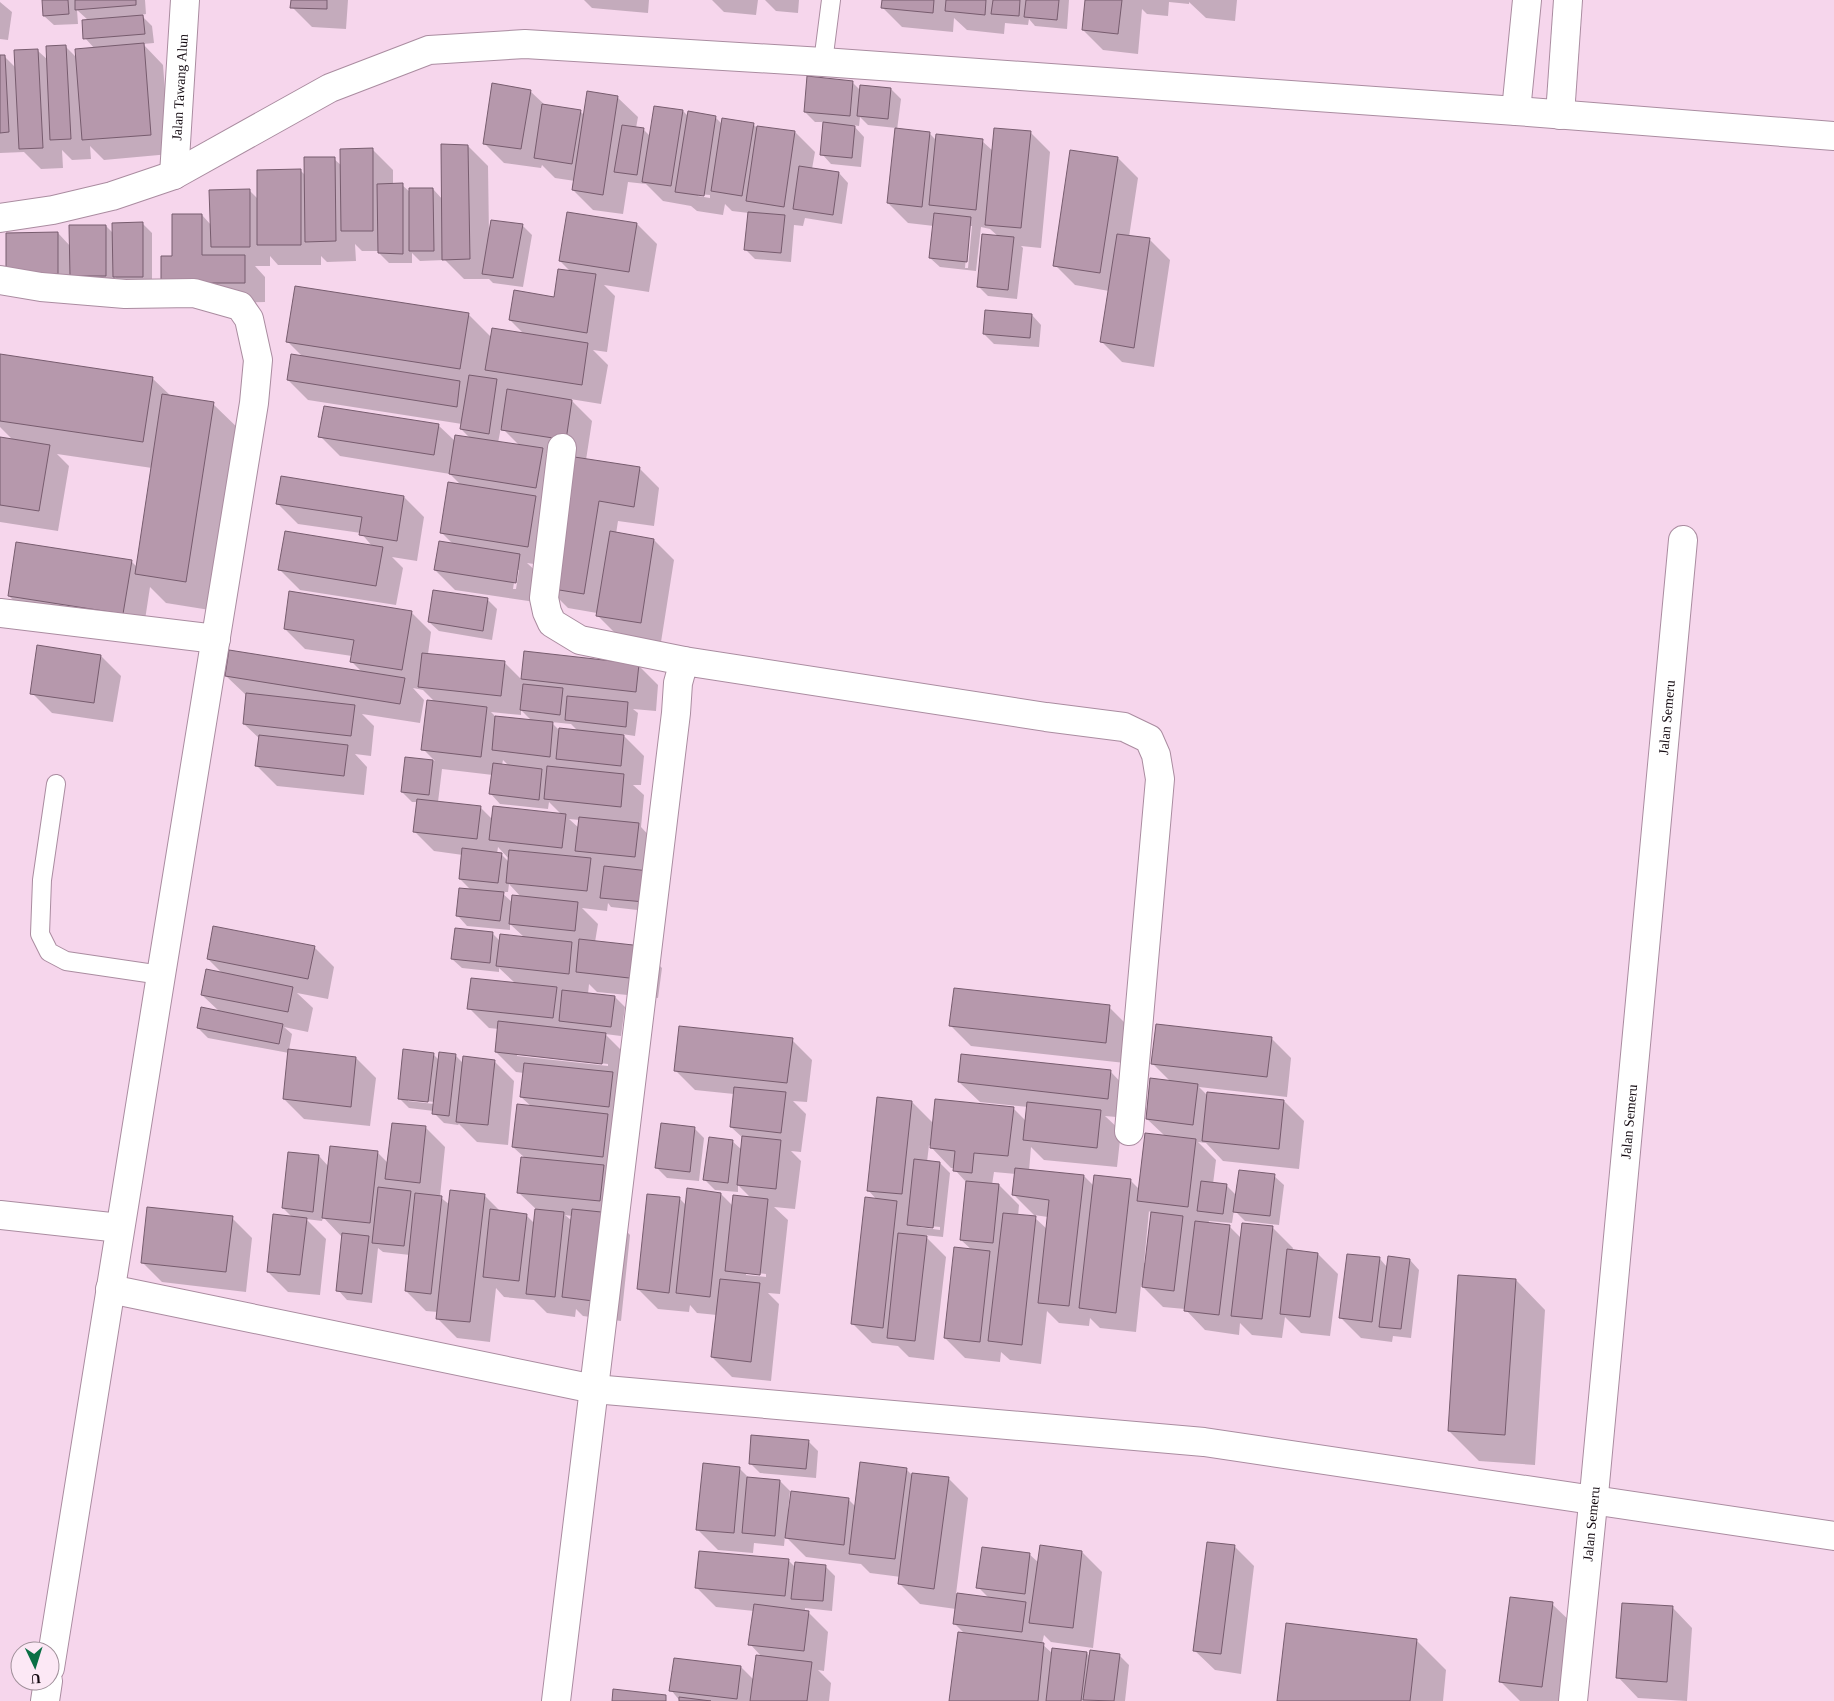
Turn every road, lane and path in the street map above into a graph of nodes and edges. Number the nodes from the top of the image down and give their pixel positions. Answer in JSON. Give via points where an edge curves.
{"nodes":[{"id":1,"x":185,"y":0,"type":"edge"},
{"id":2,"x":831,"y":0,"type":"edge"},
{"id":3,"x":1527,"y":0,"type":"edge"},
{"id":4,"x":1568,"y":0,"type":"edge"},
{"id":5,"x":822,"y":62,"type":"junction"},
{"id":6,"x":1516,"y":111,"type":"junction"},
{"id":7,"x":1560,"y":115,"type":"junction"},
{"id":8,"x":1834,"y":136,"type":"edge"},
{"id":9,"x":174,"y":175,"type":"junction"},
{"id":10,"x":0,"y":218,"type":"edge"},
{"id":11,"x":0,"y":280,"type":"edge"},
{"id":12,"x":562,"y":448,"type":"dead end"},
{"id":13,"x":1683,"y":540,"type":"dead end"},
{"id":14,"x":0,"y":613,"type":"edge"},
{"id":15,"x":216,"y":639,"type":"junction"},
{"id":16,"x":684,"y":661,"type":"junction"},
{"id":17,"x":56,"y":784,"type":"dead end"},
{"id":18,"x":160,"y":975,"type":"junction"},
{"id":19,"x":1129,"y":1131,"type":"dead end"},
{"id":20,"x":0,"y":1215,"type":"edge"},
{"id":21,"x":119,"y":1235,"type":"junction"},
{"id":22,"x":111,"y":1282,"type":"junction"},
{"id":23,"x":594,"y":1389,"type":"junction"},
{"id":24,"x":1594,"y":1491,"type":"junction"},
{"id":25,"x":1834,"y":1536,"type":"edge"},
{"id":26,"x":54,"y":1641,"type":"edge"},
{"id":27,"x":556,"y":1701,"type":"edge"},
{"id":28,"x":1572,"y":1701,"type":"edge"}],
"edges":[{"from":1,"to":9,"type":"street","name":"Jalan Tawang Alun"},
{"from":2,"to":5,"type":"lane"},
{"from":3,"to":6,"type":"street"},
{"from":4,"to":7,"type":"street"},
{"from":5,"to":6,"type":"street"},
{"from":5,"to":9,"type":"street","via":[[525,44],[429,50],[330,88]]},
{"from":6,"to":7,"type":"street"},
{"from":7,"to":8,"type":"street"},
{"from":9,"to":10,"type":"street","via":[[112,196]]},
{"from":11,"to":15,"type":"street","via":[[125,294],[194,293],[240,306],[249,318],[258,360],[254,403]]},
{"from":12,"to":16,"type":"street","via":[[544,598],[552,623],[580,640]]},
{"from":13,"to":24,"type":"street","name":"Jalan Semeru"},
{"from":14,"to":15,"type":"street"},
{"from":15,"to":18,"type":"street"},
{"from":16,"to":19,"type":"street","via":[[1124,727],[1149,738],[1156,754],[1160,779]]},
{"from":16,"to":23,"type":"street","via":[[678,683]]},
{"from":17,"to":18,"type":"lane","via":[[42,880],[40,934],[49,952],[66,961]]},
{"from":18,"to":21,"type":"street"},
{"from":20,"to":21,"type":"street"},
{"from":21,"to":22,"type":"street"},
{"from":22,"to":23,"type":"street"},
{"from":22,"to":26,"type":"street"},
{"from":23,"to":24,"type":"street","via":[[1204,1442]]},
{"from":23,"to":27,"type":"street"},
{"from":24,"to":25,"type":"street"},
{"from":24,"to":28,"type":"street","name":"Jalan Semeru"}]}
